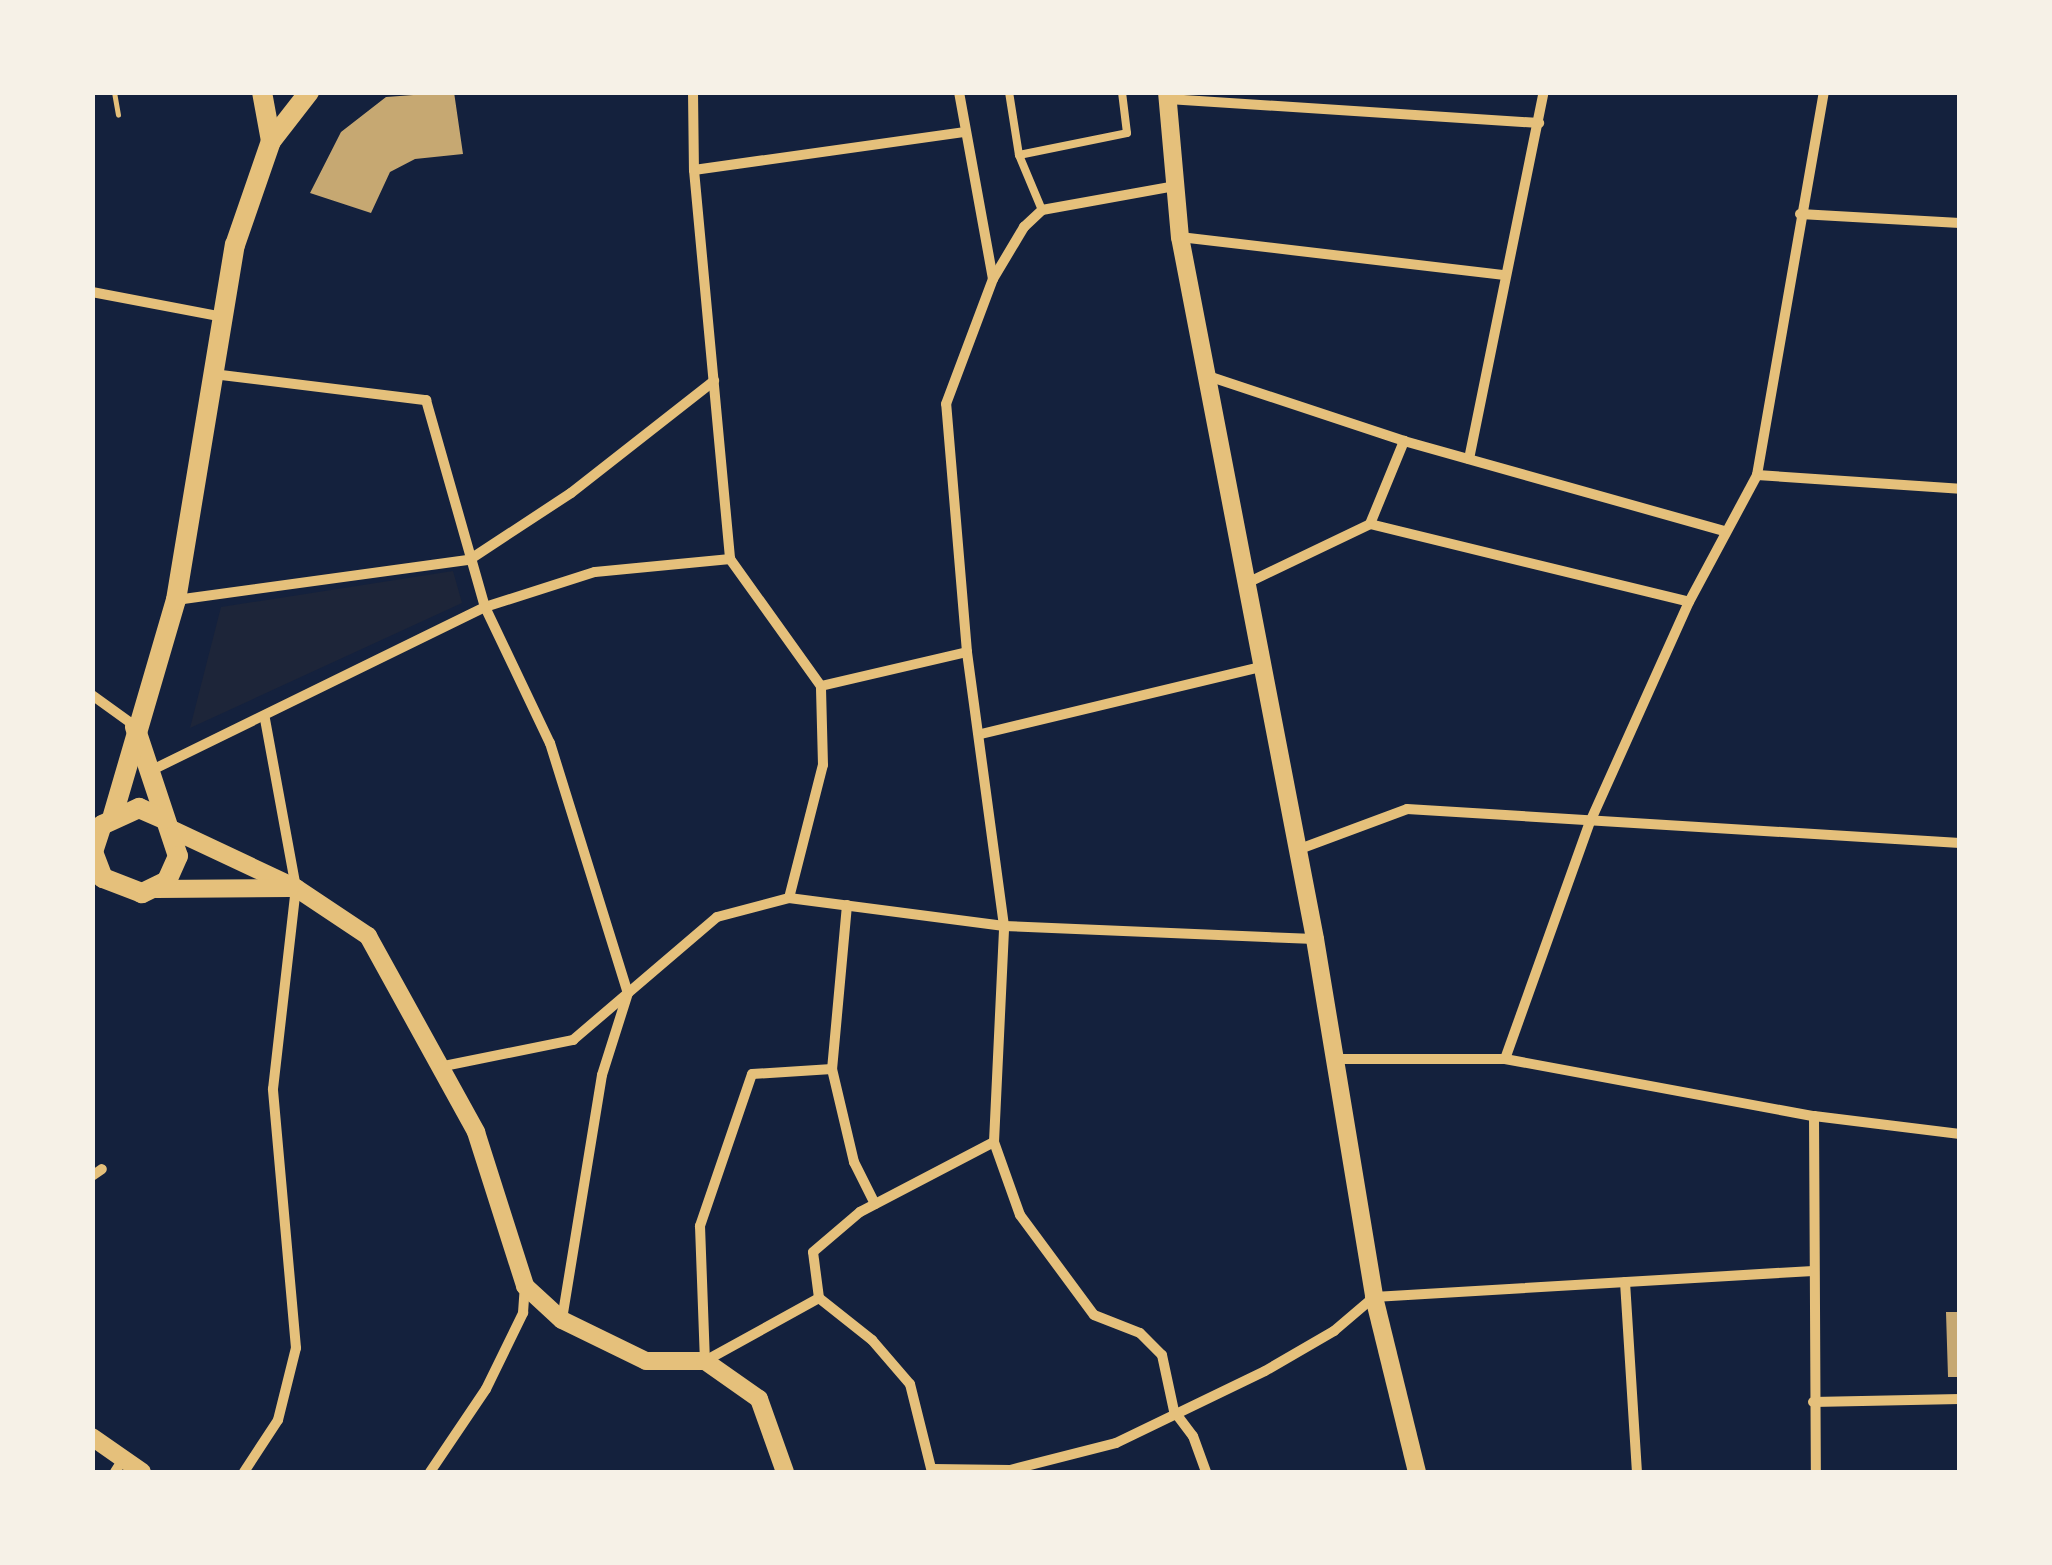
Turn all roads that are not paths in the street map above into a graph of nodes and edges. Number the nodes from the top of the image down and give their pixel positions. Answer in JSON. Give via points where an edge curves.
{"nodes":[{"id":1,"x":262,"y":92,"type":"edge"},
{"id":2,"x":283,"y":92,"type":"edge"},
{"id":3,"x":306,"y":92,"type":"edge"},
{"id":4,"x":693,"y":92,"type":"edge"},
{"id":5,"x":958,"y":92,"type":"edge"},
{"id":6,"x":1009,"y":92,"type":"edge"},
{"id":7,"x":1122,"y":92,"type":"edge"},
{"id":8,"x":1544,"y":92,"type":"edge"},
{"id":9,"x":1824,"y":92,"type":"edge"},
{"id":10,"x":1167,"y":96,"type":"edge"},
{"id":11,"x":1539,"y":122,"type":"junction"},
{"id":12,"x":965,"y":132,"type":"junction"},
{"id":13,"x":272,"y":141,"type":"junction"},
{"id":14,"x":1019,"y":156,"type":"junction"},
{"id":15,"x":694,"y":170,"type":"junction"},
{"id":16,"x":1176,"y":186,"type":"junction"},
{"id":17,"x":1042,"y":210,"type":"junction"},
{"id":18,"x":1800,"y":214,"type":"junction"},
{"id":19,"x":1960,"y":223,"type":"edge"},
{"id":20,"x":1180,"y":237,"type":"junction"},
{"id":21,"x":1506,"y":275,"type":"junction"},
{"id":22,"x":993,"y":279,"type":"junction"},
{"id":23,"x":92,"y":292,"type":"edge"},
{"id":24,"x":223,"y":317,"type":"junction"},
{"id":25,"x":213,"y":374,"type":"junction"},
{"id":26,"x":1205,"y":376,"type":"junction"},
{"id":27,"x":714,"y":380,"type":"junction"},
{"id":28,"x":1404,"y":440,"type":"junction"},
{"id":29,"x":1469,"y":458,"type":"junction"},
{"id":30,"x":1758,"y":475,"type":"junction"},
{"id":31,"x":1960,"y":489,"type":"edge"},
{"id":32,"x":1370,"y":524,"type":"junction"},
{"id":33,"x":1724,"y":532,"type":"junction"},
{"id":34,"x":730,"y":559,"type":"junction"},
{"id":35,"x":469,"y":560,"type":"junction"},
{"id":36,"x":1245,"y":584,"type":"junction"},
{"id":37,"x":176,"y":600,"type":"junction"},
{"id":38,"x":1689,"y":602,"type":"junction"},
{"id":39,"x":484,"y":607,"type":"junction"},
{"id":40,"x":967,"y":652,"type":"junction"},
{"id":41,"x":1261,"y":667,"type":"junction"},
{"id":42,"x":822,"y":686,"type":"junction"},
{"id":43,"x":92,"y":695,"type":"edge"},
{"id":44,"x":264,"y":719,"type":"junction"},
{"id":45,"x":135,"y":726,"type":"junction"},
{"id":46,"x":981,"y":734,"type":"junction"},
{"id":47,"x":149,"y":772,"type":"junction"},
{"id":48,"x":1590,"y":822,"type":"junction"},
{"id":49,"x":103,"y":823,"type":"edge"},
{"id":50,"x":169,"y":824,"type":"junction"},
{"id":51,"x":1960,"y":843,"type":"edge"},
{"id":52,"x":1298,"y":850,"type":"junction"},
{"id":53,"x":103,"y":886,"type":"edge"},
{"id":54,"x":296,"y":888,"type":"junction"},
{"id":55,"x":156,"y":889,"type":"junction"},
{"id":56,"x":789,"y":898,"type":"junction"},
{"id":57,"x":847,"y":906,"type":"junction"},
{"id":58,"x":1004,"y":926,"type":"junction"},
{"id":59,"x":1316,"y":939,"type":"junction"},
{"id":60,"x":628,"y":993,"type":"junction"},
{"id":61,"x":1337,"y":1059,"type":"junction"},
{"id":62,"x":1505,"y":1060,"type":"junction"},
{"id":63,"x":444,"y":1066,"type":"junction"},
{"id":64,"x":832,"y":1069,"type":"junction"},
{"id":65,"x":1814,"y":1116,"type":"junction"},
{"id":66,"x":1960,"y":1134,"type":"edge"},
{"id":67,"x":994,"y":1142,"type":"junction"},
{"id":68,"x":875,"y":1204,"type":"junction"},
{"id":69,"x":1813,"y":1271,"type":"junction"},
{"id":70,"x":1625,"y":1282,"type":"junction"},
{"id":71,"x":525,"y":1286,"type":"junction"},
{"id":72,"x":1374,"y":1296,"type":"junction"},
{"id":73,"x":820,"y":1298,"type":"junction"},
{"id":74,"x":562,"y":1320,"type":"junction"},
{"id":75,"x":705,"y":1362,"type":"junction"},
{"id":76,"x":1960,"y":1399,"type":"edge"},
{"id":77,"x":1813,"y":1402,"type":"junction"},
{"id":78,"x":1174,"y":1411,"type":"junction"},
{"id":79,"x":92,"y":1437,"type":"edge"},
{"id":80,"x":119,"y":1466,"type":"edge"},
{"id":81,"x":932,"y":1471,"type":"edge"},
{"id":82,"x":142,"y":1472,"type":"edge"},
{"id":83,"x":244,"y":1472,"type":"edge"},
{"id":84,"x":430,"y":1472,"type":"edge"},
{"id":85,"x":786,"y":1472,"type":"edge"},
{"id":86,"x":1206,"y":1472,"type":"edge"},
{"id":87,"x":1417,"y":1472,"type":"edge"},
{"id":88,"x":1638,"y":1472,"type":"edge"},
{"id":89,"x":1816,"y":1472,"type":"edge"}],
"edges":[{"from":1,"to":13,"type":"main road"},
{"from":2,"to":3,"type":"main road"},
{"from":3,"to":13,"type":"main road"},
{"from":4,"to":15,"type":"street"},
{"from":5,"to":12,"type":"street"},
{"from":6,"to":14,"type":"lane"},
{"from":7,"to":14,"type":"lane","via":[[1127,134]]},
{"from":8,"to":11,"type":"street"},
{"from":9,"to":18,"type":"street"},
{"from":10,"to":11,"type":"street"},
{"from":10,"to":16,"type":"street"},
{"from":11,"to":21,"type":"street"},
{"from":12,"to":15,"type":"street"},
{"from":12,"to":22,"type":"street"},
{"from":13,"to":24,"type":"main road","via":[[235,246]]},
{"from":14,"to":17,"type":"lane"},
{"from":15,"to":27,"type":"street"},
{"from":16,"to":17,"type":"street"},
{"from":16,"to":20,"type":"street"},
{"from":17,"to":22,"type":"street"},
{"from":18,"to":19,"type":"street"},
{"from":18,"to":30,"type":"street"},
{"from":20,"to":21,"type":"street"},
{"from":20,"to":26,"type":"street"},
{"from":21,"to":29,"type":"street"},
{"from":22,"to":40,"type":"street","via":[[946,404]]},
{"from":23,"to":24,"type":"street"},
{"from":24,"to":25,"type":"main road"},
{"from":25,"to":35,"type":"street","via":[[426,400]]},
{"from":25,"to":37,"type":"main road"},
{"from":26,"to":28,"type":"street"},
{"from":26,"to":36,"type":"street"},
{"from":27,"to":34,"type":"street"},
{"from":27,"to":35,"type":"street","via":[[571,493]]},
{"from":28,"to":29,"type":"street"},
{"from":28,"to":32,"type":"street"},
{"from":29,"to":33,"type":"street"},
{"from":30,"to":31,"type":"street"},
{"from":30,"to":33,"type":"street"},
{"from":32,"to":36,"type":"street"},
{"from":32,"to":38,"type":"street"},
{"from":33,"to":38,"type":"street"},
{"from":34,"to":39,"type":"street","via":[[596,572]]},
{"from":34,"to":42,"type":"street"},
{"from":35,"to":37,"type":"street"},
{"from":35,"to":39,"type":"street"},
{"from":36,"to":41,"type":"street"},
{"from":37,"to":45,"type":"main road"},
{"from":38,"to":48,"type":"street"},
{"from":39,"to":44,"type":"street"},
{"from":39,"to":60,"type":"street","via":[[550,743]]},
{"from":40,"to":42,"type":"street"},
{"from":40,"to":46,"type":"street"},
{"from":41,"to":46,"type":"street"},
{"from":41,"to":52,"type":"street"},
{"from":42,"to":56,"type":"street","via":[[823,765]]},
{"from":43,"to":45,"type":"street"},
{"from":44,"to":47,"type":"street"},
{"from":44,"to":54,"type":"street"},
{"from":45,"to":47,"type":"main road"},
{"from":45,"to":49,"type":"main road"},
{"from":46,"to":58,"type":"street"},
{"from":47,"to":50,"type":"main road"},
{"from":48,"to":51,"type":"street"},
{"from":48,"to":52,"type":"street","via":[[1407,809]]},
{"from":48,"to":62,"type":"street"},
{"from":49,"to":50,"type":"main road","via":[[139,808]]},
{"from":49,"to":53,"type":"main road","via":[[96,866]]},
{"from":50,"to":54,"type":"street"},
{"from":50,"to":55,"type":"main road","via":[[175,869]]},
{"from":52,"to":59,"type":"street"},
{"from":53,"to":55,"type":"main road"},
{"from":54,"to":55,"type":"street"},
{"from":54,"to":63,"type":"street","via":[[368,936]]},
{"from":54,"to":83,"type":"street","via":[[273,1089],[296,1348],[278,1420]]},
{"from":56,"to":57,"type":"street"},
{"from":56,"to":60,"type":"street","via":[[718,917]]},
{"from":57,"to":58,"type":"street"},
{"from":57,"to":64,"type":"street"},
{"from":58,"to":59,"type":"street"},
{"from":58,"to":67,"type":"street"},
{"from":59,"to":61,"type":"street"},
{"from":60,"to":63,"type":"street","via":[[573,1040]]},
{"from":60,"to":74,"type":"street","via":[[602,1076]]},
{"from":61,"to":62,"type":"street"},
{"from":61,"to":72,"type":"street"},
{"from":62,"to":65,"type":"street"},
{"from":63,"to":71,"type":"street","via":[[476,1132]]},
{"from":64,"to":68,"type":"street","via":[[854,1162]]},
{"from":64,"to":75,"type":"street","via":[[752,1074],[700,1226]]},
{"from":65,"to":66,"type":"street"},
{"from":65,"to":69,"type":"street"},
{"from":67,"to":68,"type":"street"},
{"from":67,"to":78,"type":"street","via":[[1020,1215],[1094,1315],[1140,1333],[1162,1356]]},
{"from":68,"to":73,"type":"street","via":[[812,1252]]},
{"from":69,"to":70,"type":"street"},
{"from":69,"to":77,"type":"street"},
{"from":70,"to":72,"type":"street"},
{"from":70,"to":88,"type":"street"},
{"from":71,"to":74,"type":"street"},
{"from":71,"to":84,"type":"street","via":[[523,1313],[486,1389]]},
{"from":72,"to":78,"type":"street","via":[[1334,1330],[1265,1371]]},
{"from":72,"to":87,"type":"street"},
{"from":73,"to":75,"type":"street"},
{"from":73,"to":81,"type":"street","via":[[872,1340],[910,1384]]},
{"from":74,"to":75,"type":"street","via":[[646,1361]]},
{"from":75,"to":85,"type":"street","via":[[759,1399]]},
{"from":76,"to":77,"type":"street"},
{"from":77,"to":89,"type":"street"},
{"from":78,"to":81,"type":"street","via":[[1116,1443],[1010,1470]]},
{"from":78,"to":86,"type":"street","via":[[1193,1436]]},
{"from":79,"to":80,"type":"street"},
{"from":80,"to":82,"type":"street"}]}
